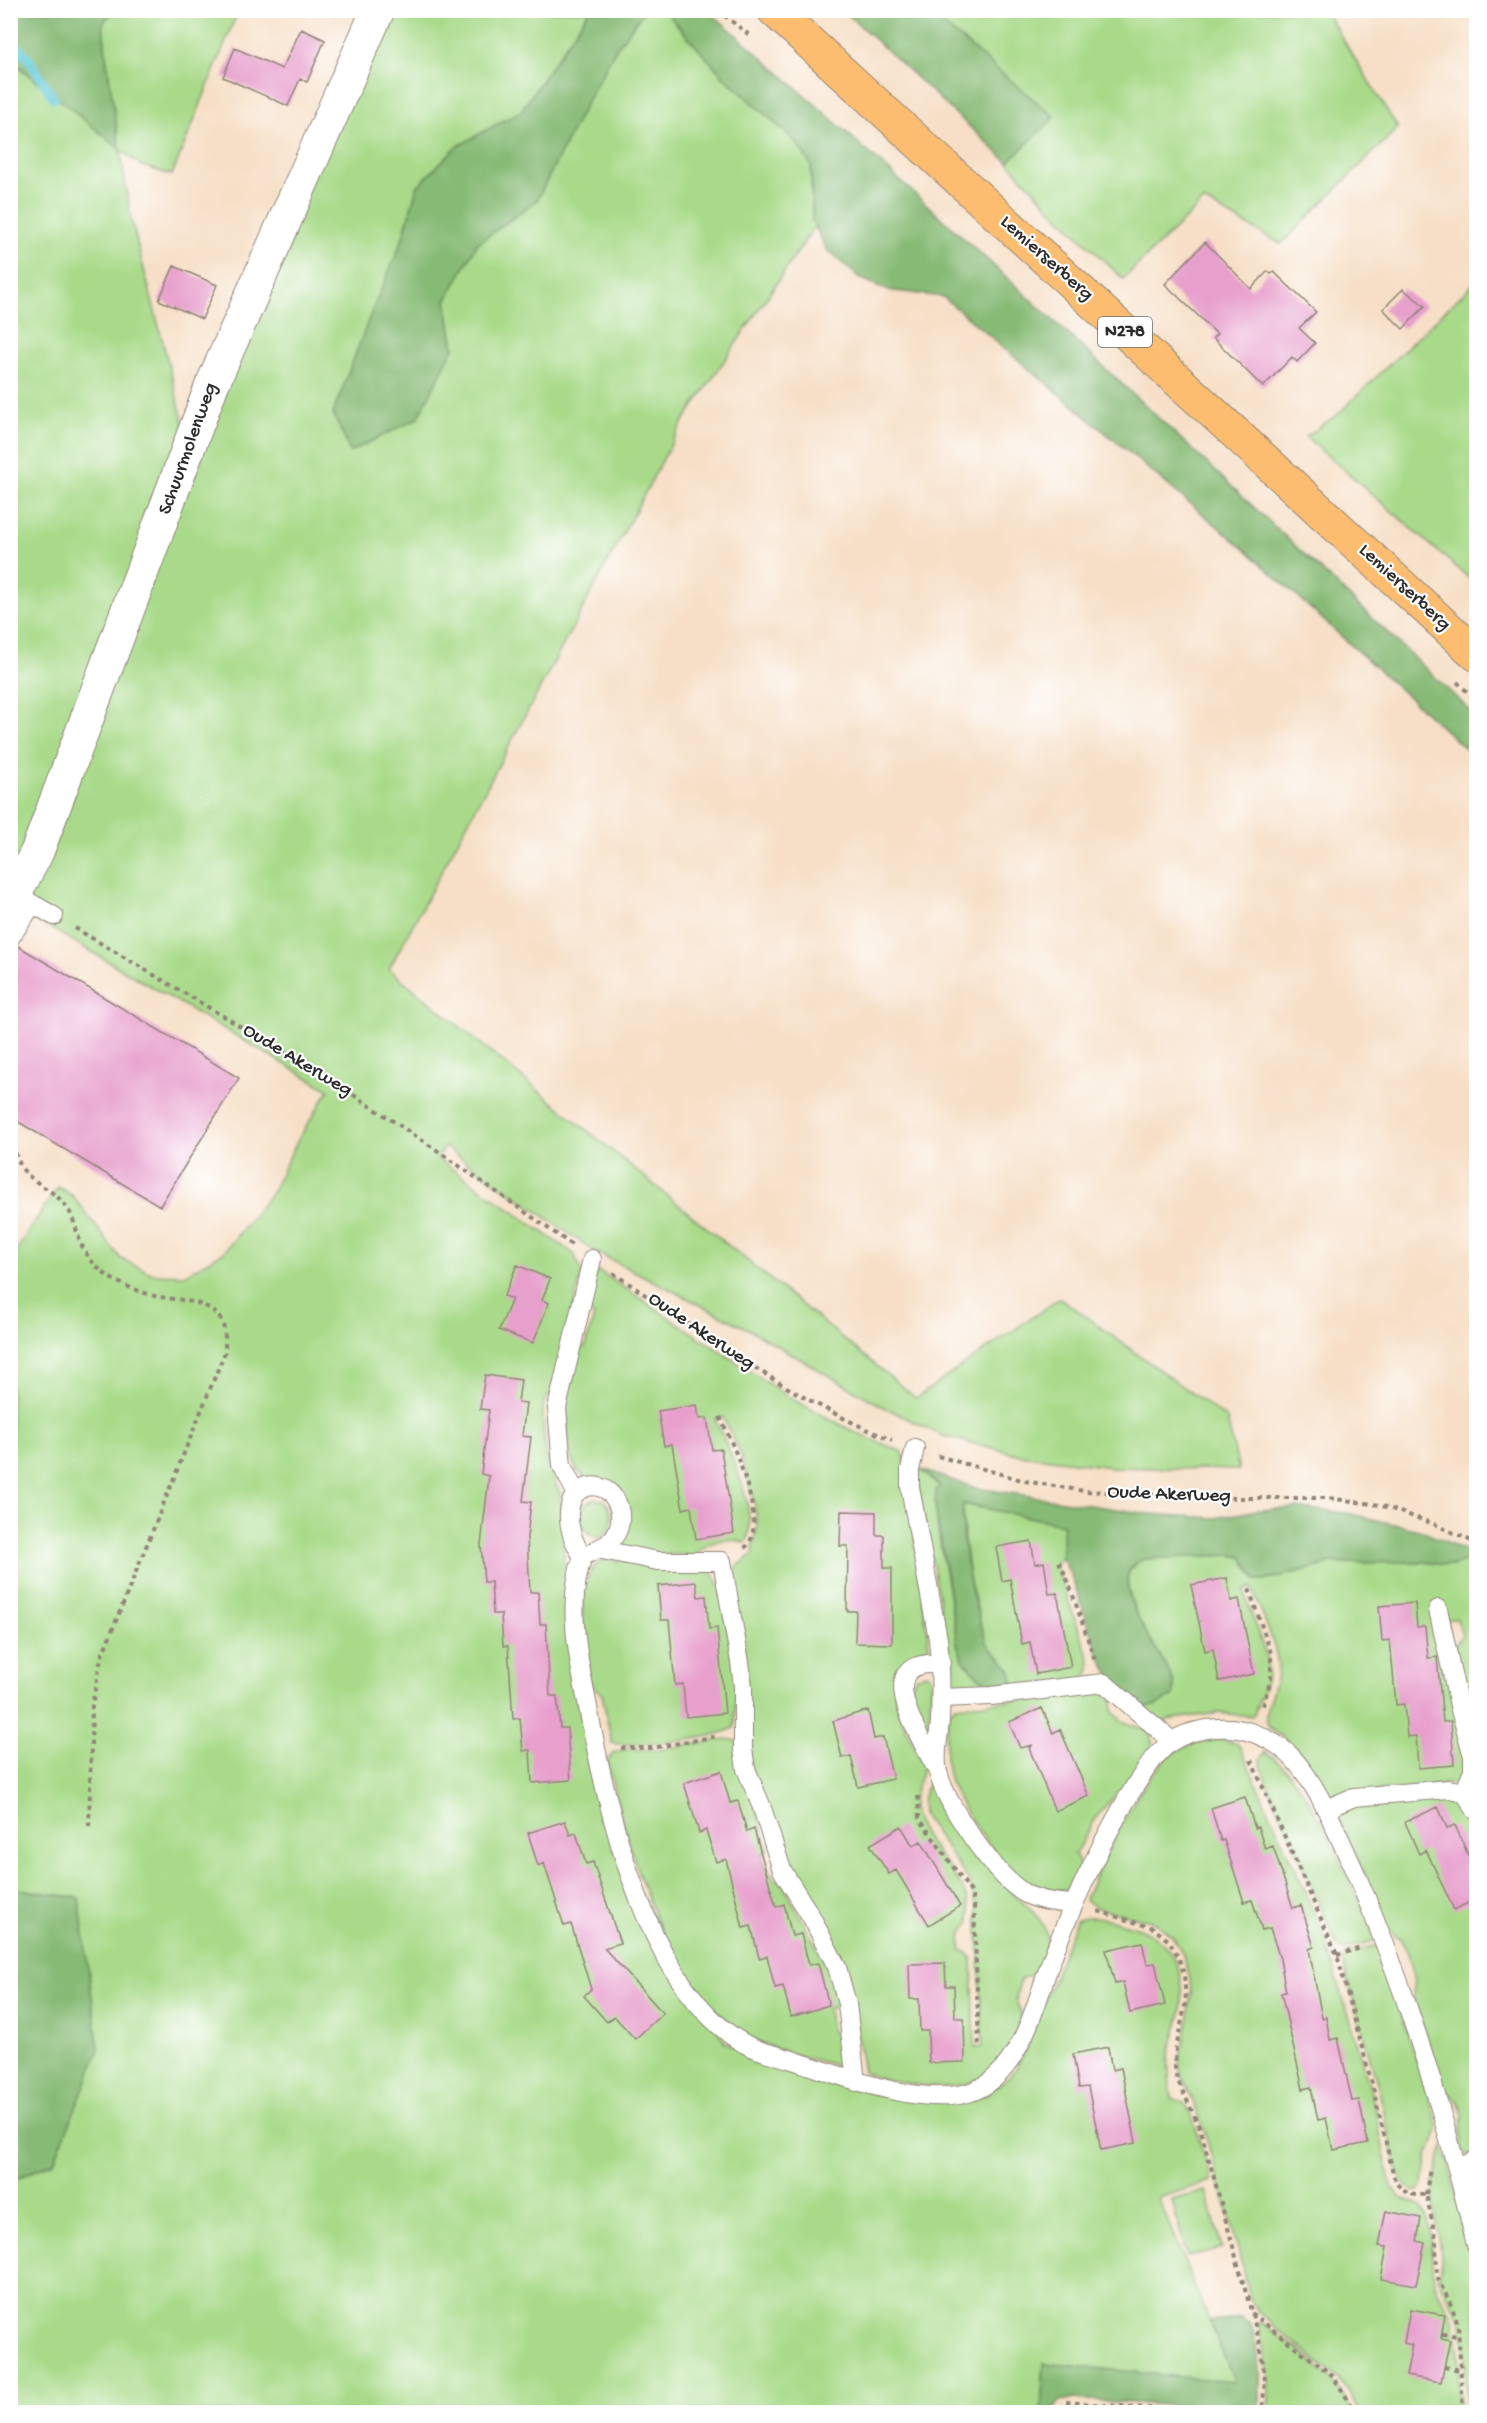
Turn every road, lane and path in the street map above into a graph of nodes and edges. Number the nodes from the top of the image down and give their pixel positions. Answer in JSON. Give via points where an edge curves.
{"nodes":[{"id":1,"x":378,"y":10,"type":"edge"},
{"id":2,"x":774,"y":10,"type":"edge"},
{"id":3,"x":1476,"y":654,"type":"edge"},
{"id":4,"x":20,"y":896,"type":"edge"},
{"id":5,"x":54,"y":916,"type":"joint"},
{"id":6,"x":10,"y":938,"type":"edge"},
{"id":7,"x":10,"y":1144,"type":"edge"},
{"id":8,"x":592,"y":1259,"type":"junction"},
{"id":9,"x":720,"y":1417,"type":"dead end"},
{"id":10,"x":915,"y":1448,"type":"junction"},
{"id":11,"x":576,"y":1493,"type":"junction"},
{"id":12,"x":1476,"y":1543,"type":"edge"},
{"id":13,"x":590,"y":1553,"type":"junction"},
{"id":14,"x":722,"y":1561,"type":"junction"},
{"id":15,"x":1059,"y":1562,"type":"dead end"},
{"id":16,"x":1249,"y":1589,"type":"dead end"},
{"id":17,"x":1438,"y":1609,"type":"dead end"},
{"id":18,"x":941,"y":1663,"type":"junction"},
{"id":19,"x":1104,"y":1683,"type":"junction"},
{"id":20,"x":941,"y":1698,"type":"junction"},
{"id":21,"x":742,"y":1733,"type":"junction"},
{"id":22,"x":1254,"y":1734,"type":"junction"},
{"id":23,"x":1172,"y":1741,"type":"junction"},
{"id":24,"x":596,"y":1749,"type":"junction"},
{"id":25,"x":937,"y":1770,"type":"junction"},
{"id":26,"x":1464,"y":1792,"type":"junction"},
{"id":27,"x":1326,"y":1809,"type":"junction"},
{"id":28,"x":1476,"y":1811,"type":"edge"},
{"id":29,"x":89,"y":1829,"type":"dead end"},
{"id":30,"x":1073,"y":1904,"type":"junction"},
{"id":31,"x":1367,"y":1946,"type":"dead end"},
{"id":32,"x":1337,"y":1955,"type":"junction"},
{"id":33,"x":979,"y":2048,"type":"dead end"},
{"id":34,"x":856,"y":2082,"type":"junction"},
{"id":35,"x":1476,"y":2160,"type":"edge"},
{"id":36,"x":1458,"y":2168,"type":"junction"},
{"id":37,"x":1476,"y":2245,"type":"edge"},
{"id":38,"x":1251,"y":2313,"type":"junction"},
{"id":39,"x":1442,"y":2334,"type":"dead end"},
{"id":40,"x":1458,"y":2336,"type":"junction"},
{"id":41,"x":1444,"y":2367,"type":"dead end"},
{"id":42,"x":1460,"y":2370,"type":"junction"},
{"id":43,"x":1066,"y":2402,"type":"dead end"},
{"id":44,"x":1200,"y":2412,"type":"edge"},
{"id":45,"x":1262,"y":2412,"type":"edge"},
{"id":46,"x":1356,"y":2412,"type":"edge"},
{"id":47,"x":1463,"y":2412,"type":"edge"}],
"edges":[{"from":1,"to":4,"type":"street","name":"Schuurmolenweg","via":[[212,385]]},
{"from":2,"to":3,"type":"main road","name":"Lemierserberg","number":"N278"},
{"from":4,"to":5,"type":"lane"},
{"from":4,"to":6,"type":"lane"},
{"from":5,"to":8,"type":"path","name":"Oude Akerweg","via":[[337,1084]]},
{"from":7,"to":29,"type":"path","via":[[25,1172],[64,1203],[92,1263],[128,1287],[208,1308],[221,1320],[224,1332],[225,1352],[101,1658],[92,1705]]},
{"from":8,"to":10,"type":"path","name":"Oude Akerweg","via":[[792,1391],[838,1417]]},
{"from":8,"to":11,"type":"lane","via":[[557,1408],[562,1466]]},
{"from":9,"to":14,"type":"path","via":[[742,1470],[753,1518],[749,1545]]},
{"from":10,"to":12,"type":"path","name":"Oude Akerweg","via":[[1025,1481],[1084,1491],[1217,1498],[1328,1498],[1380,1505]]},
{"from":10,"to":18,"type":"lane","via":[[910,1470],[911,1496]]},
{"from":11,"to":13,"type":"lane","via":[[570,1502],[572,1536]]},
{"from":11,"to":13,"type":"lane","via":[[600,1488],[619,1502],[621,1520],[615,1535]]},
{"from":13,"to":14,"type":"lane","via":[[658,1561]]},
{"from":13,"to":24,"type":"lane","via":[[576,1581],[576,1625]]},
{"from":14,"to":21,"type":"lane","via":[[743,1687]]},
{"from":15,"to":19,"type":"path"},
{"from":16,"to":22,"type":"path","via":[[1272,1665]]},
{"from":17,"to":26,"type":"lane","via":[[1473,1756],[1473,1771]]},
{"from":18,"to":20,"type":"lane"},
{"from":18,"to":25,"type":"lane","via":[[912,1668],[902,1684],[904,1704]]},
{"from":19,"to":20,"type":"lane"},
{"from":19,"to":23,"type":"lane"},
{"from":20,"to":25,"type":"lane"},
{"from":21,"to":24,"type":"path","via":[[652,1748]]},
{"from":21,"to":34,"type":"lane","via":[[746,1769],[782,1870],[833,1957],[843,1985]]},
{"from":22,"to":23,"type":"lane","via":[[1210,1729]]},
{"from":22,"to":27,"type":"lane","via":[[1284,1750]]},
{"from":22,"to":32,"type":"path","via":[[1251,1760]]},
{"from":23,"to":30,"type":"lane","via":[[1151,1762],[1121,1808]]},
{"from":24,"to":34,"type":"lane","via":[[604,1789],[643,1908],[667,1959],[689,1992],[707,2014],[750,2048]]},
{"from":25,"to":30,"type":"lane","via":[[970,1836],[1005,1875],[1025,1893],[1055,1903]]},
{"from":25,"to":33,"type":"path","via":[[923,1782],[919,1818],[970,1892]]},
{"from":26,"to":27,"type":"lane","via":[[1449,1788],[1354,1797]]},
{"from":26,"to":28,"type":"lane"},
{"from":27,"to":36,"type":"lane","via":[[1384,1941],[1419,2038]]},
{"from":30,"to":34,"type":"lane","via":[[1020,2042],[996,2079],[983,2088],[945,2097]]},
{"from":30,"to":38,"type":"path","via":[[1153,1928],[1168,1940],[1178,1956],[1186,2001],[1176,2048],[1177,2079],[1200,2128]]},
{"from":31,"to":32,"type":"path"},
{"from":32,"to":40,"type":"path","via":[[1395,2181],[1410,2194],[1426,2194],[1436,2239],[1437,2277],[1452,2307]]},
{"from":35,"to":36,"type":"lane"},
{"from":36,"to":37,"type":"lane"},
{"from":38,"to":45,"type":"path","via":[[1265,2381]]},
{"from":38,"to":46,"type":"path","via":[[1332,2375]]},
{"from":39,"to":40,"type":"path"},
{"from":40,"to":42,"type":"path"},
{"from":41,"to":42,"type":"path"},
{"from":42,"to":47,"type":"path"},
{"from":43,"to":44,"type":"path"}]}
